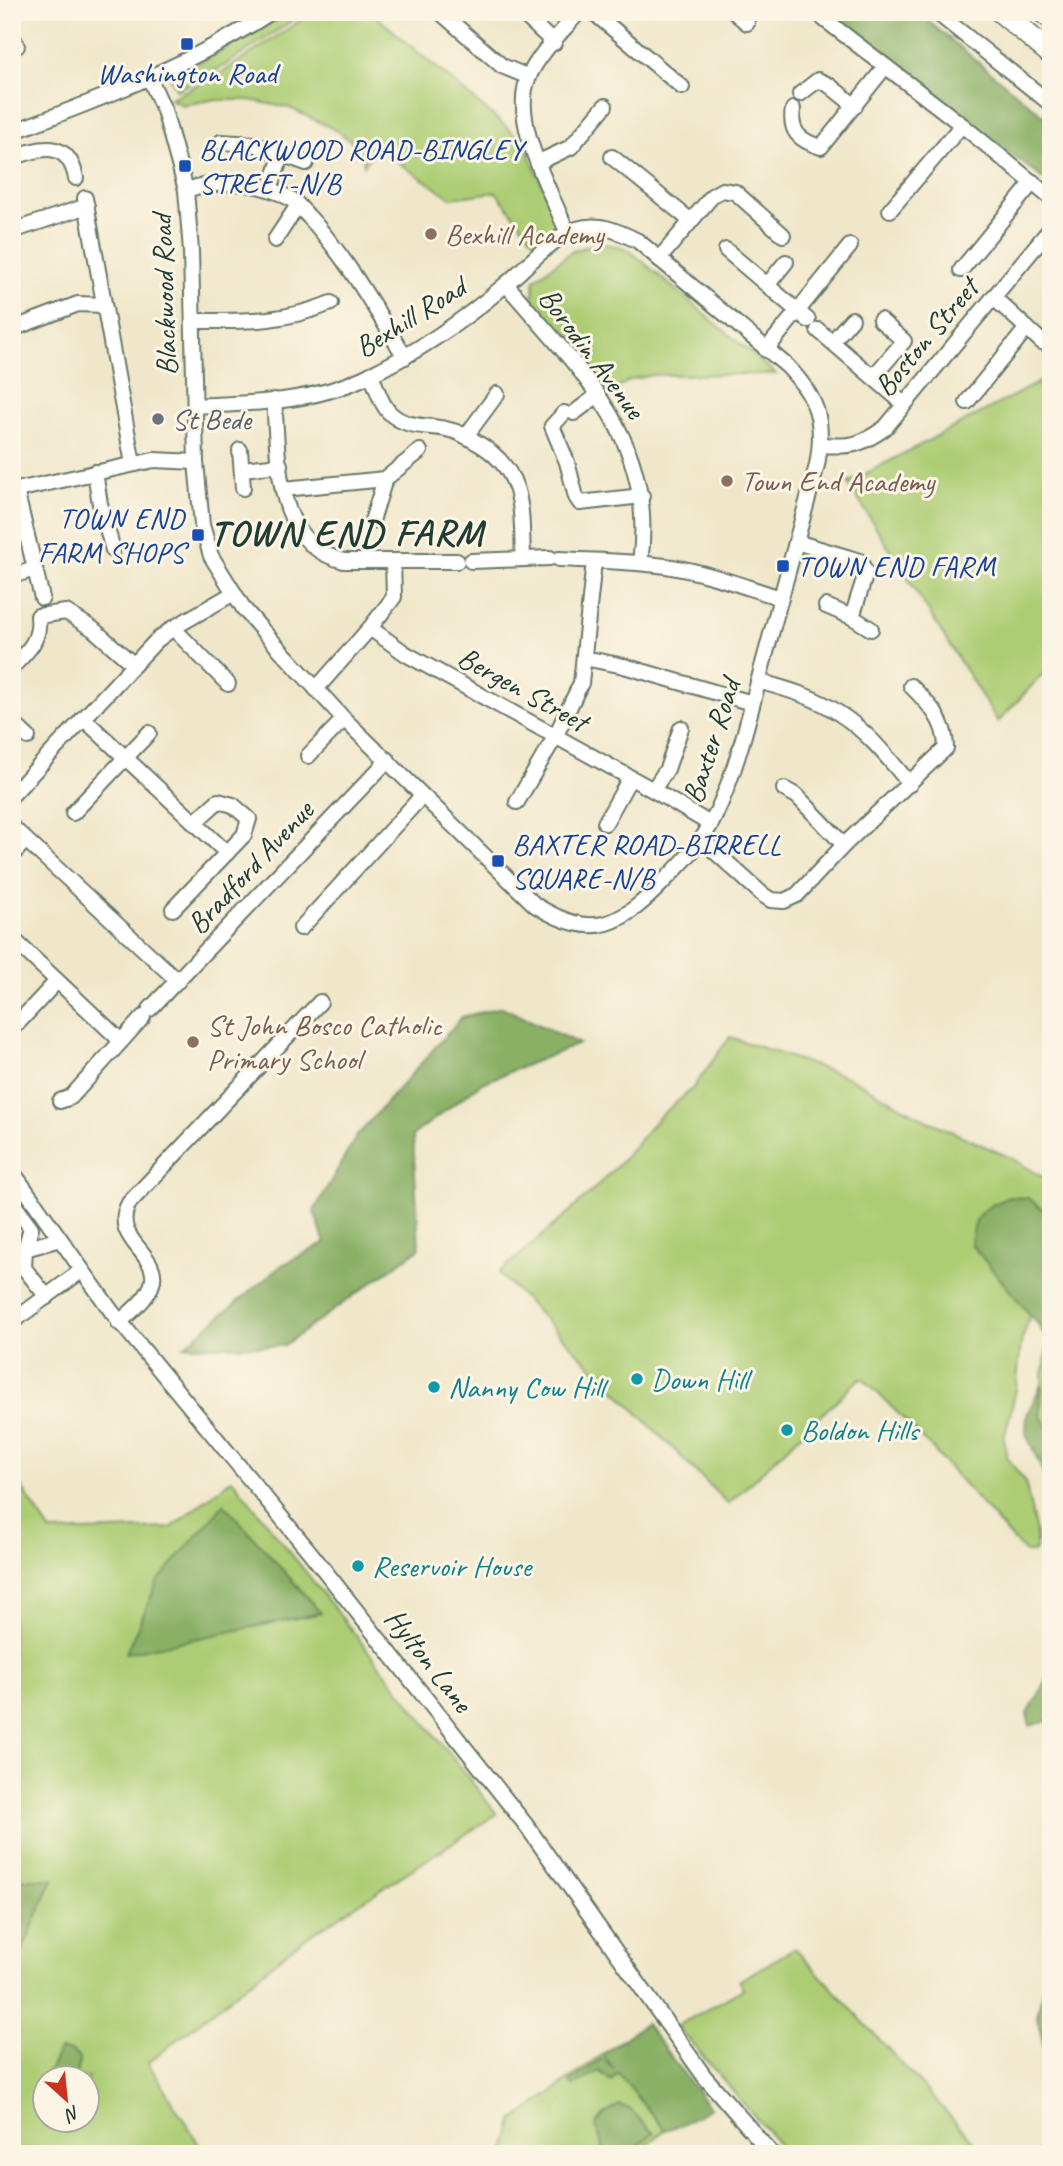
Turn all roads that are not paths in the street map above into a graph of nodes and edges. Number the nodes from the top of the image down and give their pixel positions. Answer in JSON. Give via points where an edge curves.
{"nodes":[{"id":1,"x":271,"y":12,"type":"edge"},
{"id":2,"x":440,"y":12,"type":"edge"},
{"id":3,"x":521,"y":12,"type":"edge"},
{"id":4,"x":579,"y":12,"type":"edge"},
{"id":5,"x":593,"y":12,"type":"edge"},
{"id":6,"x":734,"y":12,"type":"edge"},
{"id":7,"x":936,"y":12,"type":"edge"},
{"id":8,"x":1001,"y":12,"type":"edge"},
{"id":9,"x":1013,"y":12,"type":"edge"},
{"id":10,"x":1043,"y":12,"type":"edge"},
{"id":11,"x":1051,"y":18,"type":"edge"},
{"id":12,"x":824,"y":19,"type":"dead end"},
{"id":13,"x":747,"y":23,"type":"dead end"},
{"id":14,"x":1051,"y":41,"type":"edge"},
{"id":15,"x":554,"y":43,"type":"junction"},
{"id":16,"x":1051,"y":54,"type":"edge"},
{"id":17,"x":885,"y":67,"type":"junction"},
{"id":18,"x":149,"y":77,"type":"junction"},
{"id":19,"x":529,"y":77,"type":"junction"},
{"id":20,"x":682,"y":87,"type":"dead end"},
{"id":21,"x":800,"y":94,"type":"dead end"},
{"id":22,"x":1051,"y":104,"type":"edge"},
{"id":23,"x":605,"y":106,"type":"dead end"},
{"id":24,"x":855,"y":106,"type":"junction"},
{"id":25,"x":793,"y":109,"type":"dead end"},
{"id":26,"x":962,"y":125,"type":"junction"},
{"id":27,"x":12,"y":132,"type":"edge"},
{"id":28,"x":221,"y":142,"type":"dead end"},
{"id":29,"x":282,"y":154,"type":"junction"},
{"id":30,"x":612,"y":157,"type":"dead end"},
{"id":31,"x":12,"y":158,"type":"edge"},
{"id":32,"x":539,"y":162,"type":"junction"},
{"id":33,"x":306,"y":163,"type":"dead end"},
{"id":34,"x":76,"y":178,"type":"dead end"},
{"id":35,"x":1033,"y":182,"type":"junction"},
{"id":36,"x":270,"y":189,"type":"junction"},
{"id":37,"x":186,"y":190,"type":"junction"},
{"id":38,"x":1051,"y":198,"type":"edge"},
{"id":39,"x":298,"y":205,"type":"junction"},
{"id":40,"x":890,"y":210,"type":"dead end"},
{"id":41,"x":691,"y":221,"type":"junction"},
{"id":42,"x":1051,"y":228,"type":"edge"},
{"id":43,"x":12,"y":231,"type":"edge"},
{"id":44,"x":568,"y":234,"type":"junction"},
{"id":45,"x":783,"y":234,"type":"dead end"},
{"id":46,"x":275,"y":240,"type":"dead end"},
{"id":47,"x":850,"y":246,"type":"dead end"},
{"id":48,"x":726,"y":250,"type":"dead end"},
{"id":49,"x":659,"y":259,"type":"junction"},
{"id":50,"x":786,"y":262,"type":"dead end"},
{"id":51,"x":961,"y":270,"type":"dead end"},
{"id":52,"x":506,"y":284,"type":"junction"},
{"id":53,"x":768,"y":284,"type":"junction"},
{"id":54,"x":993,"y":297,"type":"junction"},
{"id":55,"x":331,"y":303,"type":"dead end"},
{"id":56,"x":104,"y":305,"type":"junction"},
{"id":57,"x":852,"y":319,"type":"dead end"},
{"id":58,"x":808,"y":320,"type":"junction"},
{"id":59,"x":880,"y":320,"type":"dead end"},
{"id":60,"x":193,"y":321,"type":"junction"},
{"id":61,"x":1027,"y":328,"type":"junction"},
{"id":62,"x":12,"y":329,"type":"edge"},
{"id":63,"x":832,"y":342,"type":"junction"},
{"id":64,"x":1051,"y":345,"type":"edge"},
{"id":65,"x":766,"y":350,"type":"junction"},
{"id":66,"x":405,"y":357,"type":"junction"},
{"id":67,"x":371,"y":374,"type":"junction"},
{"id":68,"x":873,"y":377,"type":"junction"},
{"id":69,"x":497,"y":394,"type":"dead end"},
{"id":70,"x":598,"y":395,"type":"junction"},
{"id":71,"x":274,"y":400,"type":"junction"},
{"id":72,"x":967,"y":402,"type":"dead end"},
{"id":73,"x":904,"y":404,"type":"junction"},
{"id":74,"x":195,"y":406,"type":"junction"},
{"id":75,"x":467,"y":436,"type":"junction"},
{"id":76,"x":821,"y":445,"type":"junction"},
{"id":77,"x":240,"y":450,"type":"dead end"},
{"id":78,"x":420,"y":452,"type":"dead end"},
{"id":79,"x":196,"y":462,"type":"junction"},
{"id":80,"x":133,"y":464,"type":"junction"},
{"id":81,"x":280,"y":466,"type":"junction"},
{"id":82,"x":242,"y":469,"type":"junction"},
{"id":83,"x":95,"y":472,"type":"junction"},
{"id":84,"x":385,"y":479,"type":"junction"},
{"id":85,"x":243,"y":488,"type":"dead end"},
{"id":86,"x":284,"y":489,"type":"junction"},
{"id":87,"x":14,"y":490,"type":"edge"},
{"id":88,"x":642,"y":496,"type":"junction"},
{"id":89,"x":372,"y":521,"type":"dead end"},
{"id":90,"x":796,"y":542,"type":"junction"},
{"id":91,"x":113,"y":550,"type":"dead end"},
{"id":92,"x":523,"y":558,"type":"junction"},
{"id":93,"x":393,"y":561,"type":"junction"},
{"id":94,"x":594,"y":561,"type":"junction"},
{"id":95,"x":640,"y":563,"type":"junction"},
{"id":96,"x":35,"y":569,"type":"junction"},
{"id":97,"x":12,"y":576,"type":"edge"},
{"id":98,"x":234,"y":593,"type":"junction"},
{"id":99,"x":42,"y":598,"type":"dead end"},
{"id":100,"x":781,"y":598,"type":"junction"},
{"id":101,"x":827,"y":606,"type":"dead end"},
{"id":102,"x":852,"y":617,"type":"junction"},
{"id":103,"x":173,"y":628,"type":"junction"},
{"id":104,"x":370,"y":628,"type":"junction"},
{"id":105,"x":871,"y":629,"type":"dead end"},
{"id":106,"x":584,"y":659,"type":"junction"},
{"id":107,"x":134,"y":665,"type":"junction"},
{"id":108,"x":12,"y":667,"type":"edge"},
{"id":109,"x":758,"y":681,"type":"junction"},
{"id":110,"x":229,"y":684,"type":"dead end"},
{"id":111,"x":911,"y":686,"type":"dead end"},
{"id":112,"x":316,"y":689,"type":"junction"},
{"id":113,"x":752,"y":703,"type":"junction"},
{"id":114,"x":83,"y":718,"type":"junction"},
{"id":115,"x":344,"y":719,"type":"junction"},
{"id":116,"x":12,"y":722,"type":"edge"},
{"id":117,"x":681,"y":728,"type":"dead end"},
{"id":118,"x":149,"y":733,"type":"dead end"},
{"id":119,"x":29,"y":737,"type":"dead end"},
{"id":120,"x":555,"y":737,"type":"junction"},
{"id":121,"x":308,"y":756,"type":"dead end"},
{"id":122,"x":124,"y":757,"type":"junction"},
{"id":123,"x":387,"y":760,"type":"junction"},
{"id":124,"x":631,"y":778,"type":"junction"},
{"id":125,"x":911,"y":784,"type":"junction"},
{"id":126,"x":784,"y":789,"type":"dead end"},
{"id":127,"x":653,"y":790,"type":"junction"},
{"id":128,"x":12,"y":795,"type":"edge"},
{"id":129,"x":422,"y":796,"type":"junction"},
{"id":130,"x":517,"y":802,"type":"dead end"},
{"id":131,"x":73,"y":813,"type":"dead end"},
{"id":132,"x":194,"y":823,"type":"junction"},
{"id":133,"x":604,"y":823,"type":"dead end"},
{"id":134,"x":710,"y":824,"type":"junction"},
{"id":135,"x":12,"y":827,"type":"edge"},
{"id":136,"x":701,"y":839,"type":"junction"},
{"id":137,"x":26,"y":840,"type":"junction"},
{"id":138,"x":844,"y":845,"type":"junction"},
{"id":139,"x":227,"y":853,"type":"junction"},
{"id":140,"x":12,"y":855,"type":"edge"},
{"id":141,"x":173,"y":909,"type":"dead end"},
{"id":142,"x":300,"y":928,"type":"dead end"},
{"id":143,"x":12,"y":938,"type":"edge"},
{"id":144,"x":57,"y":981,"type":"junction"},
{"id":145,"x":178,"y":981,"type":"junction"},
{"id":146,"x":320,"y":1002,"type":"dead end"},
{"id":147,"x":18,"y":1024,"type":"dead end"},
{"id":148,"x":121,"y":1041,"type":"junction"},
{"id":149,"x":60,"y":1101,"type":"dead end"},
{"id":150,"x":12,"y":1171,"type":"edge"},
{"id":151,"x":12,"y":1202,"type":"edge"},
{"id":152,"x":60,"y":1239,"type":"junction"},
{"id":153,"x":25,"y":1249,"type":"junction"},
{"id":154,"x":81,"y":1272,"type":"junction"},
{"id":155,"x":47,"y":1297,"type":"junction"},
{"id":156,"x":12,"y":1322,"type":"edge"},
{"id":157,"x":120,"y":1323,"type":"junction"},
{"id":158,"x":772,"y":2154,"type":"edge"}],
"edges":[{"from":1,"to":18,"type":"street"},
{"from":2,"to":19,"type":"street","via":[[502,66]]},
{"from":3,"to":15,"type":"street"},
{"from":4,"to":15,"type":"street"},
{"from":5,"to":20,"type":"street"},
{"from":6,"to":13,"type":"street"},
{"from":7,"to":22,"type":"street"},
{"from":8,"to":16,"type":"highway"},
{"from":9,"to":14,"type":"highway"},
{"from":10,"to":11,"type":"highway"},
{"from":12,"to":17,"type":"street"},
{"from":15,"to":19,"type":"street"},
{"from":17,"to":24,"type":"street"},
{"from":17,"to":26,"type":"street"},
{"from":18,"to":27,"type":"street"},
{"from":18,"to":37,"type":"street","name":"Blackwood Road","via":[[172,134]]},
{"from":19,"to":32,"type":"street","via":[[524,92],[525,126]]},
{"from":21,"to":24,"type":"street","via":[[818,80]]},
{"from":23,"to":32,"type":"street","via":[[571,147]]},
{"from":24,"to":25,"type":"street","via":[[821,148],[795,132],[790,123]]},
{"from":26,"to":35,"type":"street"},
{"from":26,"to":40,"type":"street"},
{"from":28,"to":29,"type":"street","via":[[254,144]]},
{"from":29,"to":33,"type":"street"},
{"from":29,"to":36,"type":"street"},
{"from":30,"to":41,"type":"street"},
{"from":31,"to":34,"type":"street","via":[[50,147],[74,166]]},
{"from":32,"to":44,"type":"street"},
{"from":35,"to":38,"type":"street"},
{"from":35,"to":51,"type":"street"},
{"from":36,"to":37,"type":"street","via":[[223,184]]},
{"from":36,"to":39,"type":"street"},
{"from":37,"to":60,"type":"street","name":"Blackwood Road"},
{"from":39,"to":46,"type":"street"},
{"from":39,"to":66,"type":"street","via":[[326,235],[356,288]]},
{"from":41,"to":45,"type":"street","via":[[722,190],[735,192]]},
{"from":41,"to":49,"type":"street"},
{"from":42,"to":54,"type":"street","name":"Boston Street"},
{"from":43,"to":56,"type":"street","via":[[86,202]]},
{"from":44,"to":49,"type":"street","name":"Bexhill Road","via":[[596,226],[614,229]]},
{"from":44,"to":52,"type":"street","name":"Bexhill Road"},
{"from":47,"to":58,"type":"street"},
{"from":48,"to":53,"type":"street"},
{"from":49,"to":65,"type":"street","name":"Bexhill Road"},
{"from":50,"to":53,"type":"street"},
{"from":52,"to":66,"type":"street","name":"Bexhill Road","via":[[444,334]]},
{"from":52,"to":70,"type":"street","name":"Borodin Avenue"},
{"from":53,"to":58,"type":"street"},
{"from":54,"to":61,"type":"street"},
{"from":54,"to":73,"type":"street","name":"Boston Street"},
{"from":55,"to":60,"type":"street","via":[[288,318]]},
{"from":56,"to":62,"type":"street","via":[[78,304]]},
{"from":56,"to":80,"type":"street"},
{"from":57,"to":63,"type":"street"},
{"from":58,"to":63,"type":"street"},
{"from":58,"to":65,"type":"street"},
{"from":59,"to":68,"type":"street","via":[[904,341]]},
{"from":60,"to":74,"type":"street","name":"Blackwood Road"},
{"from":61,"to":64,"type":"street"},
{"from":61,"to":72,"type":"street"},
{"from":63,"to":68,"type":"street"},
{"from":65,"to":76,"type":"street","name":"Bexhill Road","via":[[804,384],[820,421]]},
{"from":66,"to":67,"type":"street","name":"Bexhill Road"},
{"from":67,"to":71,"type":"street","name":"Bexhill Road","via":[[329,390]]},
{"from":67,"to":75,"type":"street","via":[[388,412],[401,421]]},
{"from":68,"to":73,"type":"street"},
{"from":69,"to":75,"type":"street"},
{"from":70,"to":88,"type":"street","name":"Borodin Avenue","via":[[618,423]]},
{"from":70,"to":88,"type":"street","name":"Borodin Avenue","via":[[552,426],[576,497],[580,503]]},
{"from":71,"to":74,"type":"street","name":"Bexhill Road"},
{"from":71,"to":81,"type":"street"},
{"from":73,"to":76,"type":"street","name":"Boston Street","via":[[885,428],[862,443]]},
{"from":74,"to":79,"type":"street","name":"Blackwood Road"},
{"from":75,"to":92,"type":"street","via":[[493,453],[513,478],[520,495]]},
{"from":76,"to":90,"type":"street","name":"Baxter Road"},
{"from":77,"to":82,"type":"street"},
{"from":78,"to":84,"type":"street"},
{"from":79,"to":80,"type":"street"},
{"from":79,"to":98,"type":"street","name":"Blackwood Road","via":[[208,546]]},
{"from":80,"to":83,"type":"street"},
{"from":81,"to":82,"type":"street"},
{"from":81,"to":86,"type":"street"},
{"from":82,"to":85,"type":"street"},
{"from":83,"to":87,"type":"street"},
{"from":83,"to":91,"type":"street"},
{"from":84,"to":86,"type":"street"},
{"from":84,"to":89,"type":"street"},
{"from":86,"to":93,"type":"street","via":[[298,532],[327,557]]},
{"from":87,"to":96,"type":"street"},
{"from":88,"to":95,"type":"street","name":"Borodin Avenue"},
{"from":90,"to":100,"type":"street","name":"Baxter Road"},
{"from":90,"to":102,"type":"street","via":[[860,561],[866,573]]},
{"from":92,"to":93,"type":"street"},
{"from":92,"to":94,"type":"street"},
{"from":93,"to":104,"type":"street","via":[[394,597]]},
{"from":94,"to":95,"type":"street"},
{"from":94,"to":106,"type":"street"},
{"from":95,"to":100,"type":"street","via":[[708,575]]},
{"from":96,"to":97,"type":"street"},
{"from":96,"to":99,"type":"street"},
{"from":98,"to":103,"type":"street"},
{"from":98,"to":112,"type":"street","name":"Blackwood Road"},
{"from":100,"to":109,"type":"street","name":"Baxter Road"},
{"from":101,"to":102,"type":"street"},
{"from":102,"to":105,"type":"street"},
{"from":103,"to":107,"type":"street"},
{"from":103,"to":110,"type":"street"},
{"from":104,"to":112,"type":"street"},
{"from":104,"to":120,"type":"street","name":"Bergen Street","via":[[390,645]]},
{"from":106,"to":113,"type":"street"},
{"from":106,"to":120,"type":"street","via":[[581,683]]},
{"from":107,"to":108,"type":"street","via":[[66,612],[38,615],[36,643]]},
{"from":107,"to":114,"type":"street"},
{"from":109,"to":113,"type":"street","name":"Baxter Road"},
{"from":109,"to":125,"type":"street","via":[[842,714]]},
{"from":111,"to":125,"type":"street","via":[[941,722],[946,748]]},
{"from":112,"to":115,"type":"street","name":"Baxter Road"},
{"from":113,"to":134,"type":"street","name":"Baxter Road","via":[[735,766]]},
{"from":114,"to":122,"type":"street"},
{"from":114,"to":128,"type":"street"},
{"from":115,"to":121,"type":"street"},
{"from":115,"to":123,"type":"street","name":"Baxter Road"},
{"from":116,"to":119,"type":"street"},
{"from":117,"to":127,"type":"street","via":[[667,769]]},
{"from":118,"to":122,"type":"street"},
{"from":120,"to":124,"type":"street","name":"Bergen Street"},
{"from":120,"to":130,"type":"street"},
{"from":122,"to":131,"type":"street"},
{"from":122,"to":132,"type":"street"},
{"from":123,"to":129,"type":"street","name":"Baxter Road"},
{"from":123,"to":145,"type":"street","name":"Bradford Avenue"},
{"from":124,"to":127,"type":"street","name":"Bergen Street"},
{"from":124,"to":133,"type":"street"},
{"from":125,"to":138,"type":"street"},
{"from":126,"to":138,"type":"street","via":[[797,796]]},
{"from":127,"to":134,"type":"street","name":"Bergen Street"},
{"from":129,"to":136,"type":"street","name":"Baxter Road","via":[[535,905],[573,924],[620,918],[640,905]]},
{"from":129,"to":142,"type":"street"},
{"from":132,"to":139,"type":"street"},
{"from":132,"to":139,"type":"street","via":[[218,801],[233,805],[249,819],[244,835]]},
{"from":134,"to":136,"type":"street","name":"Baxter Road"},
{"from":135,"to":137,"type":"street"},
{"from":136,"to":138,"type":"street","via":[[763,895],[784,901],[797,895]]},
{"from":137,"to":140,"type":"street"},
{"from":137,"to":145,"type":"street"},
{"from":139,"to":141,"type":"street"},
{"from":143,"to":144,"type":"street"},
{"from":144,"to":147,"type":"street"},
{"from":144,"to":148,"type":"street"},
{"from":145,"to":148,"type":"street","name":"Bradford Avenue"},
{"from":146,"to":157,"type":"street","via":[[129,1203],[122,1218],[124,1226],[153,1273],[144,1299]]},
{"from":148,"to":149,"type":"street","name":"Bradford Avenue","via":[[71,1097]]},
{"from":150,"to":152,"type":"street","name":"Hylton Lane"},
{"from":151,"to":153,"type":"street","via":[[31,1228]]},
{"from":152,"to":153,"type":"street"},
{"from":152,"to":154,"type":"street","name":"Hylton Lane"},
{"from":153,"to":155,"type":"street","via":[[24,1268]]},
{"from":154,"to":155,"type":"street"},
{"from":154,"to":157,"type":"street","name":"Hylton Lane"},
{"from":155,"to":156,"type":"street"},
{"from":157,"to":158,"type":"street","name":"Hylton Lane","via":[[309,1551],[526,1825],[704,2076]]}]}
